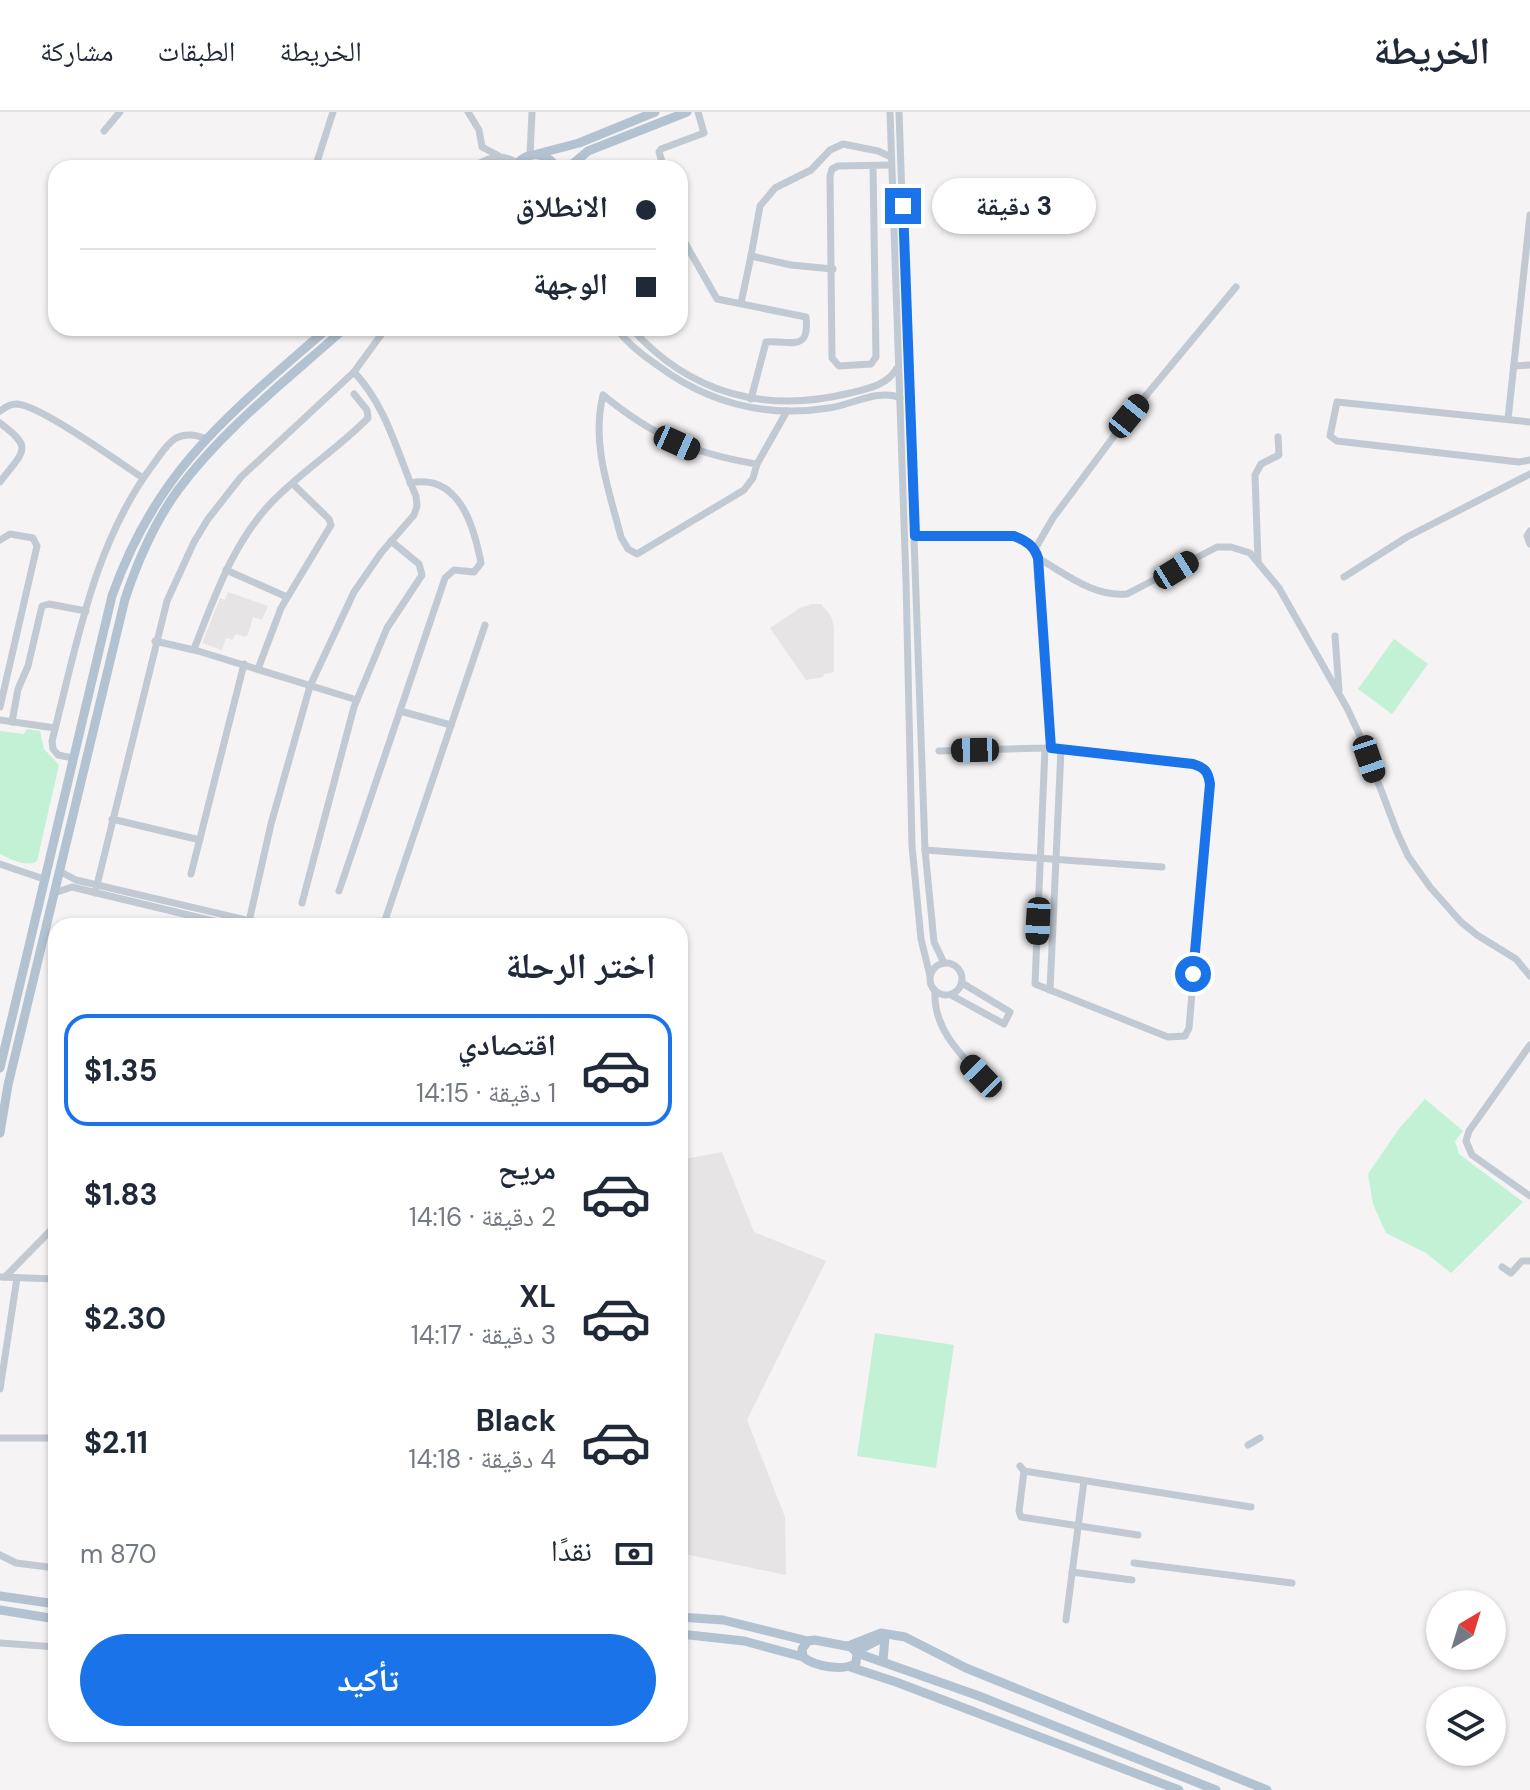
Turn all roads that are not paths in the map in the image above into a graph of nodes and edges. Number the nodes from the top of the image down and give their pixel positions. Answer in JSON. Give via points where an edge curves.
{"nodes":[{"id":1,"x":120,"y":112,"type":"edge"},
{"id":2,"x":333,"y":112,"type":"edge"},
{"id":3,"x":468,"y":112,"type":"edge"},
{"id":4,"x":532,"y":112,"type":"edge"},
{"id":5,"x":655,"y":112,"type":"edge"},
{"id":6,"x":687,"y":112,"type":"edge"},
{"id":7,"x":698,"y":112,"type":"edge"},
{"id":8,"x":890,"y":112,"type":"edge"},
{"id":9,"x":899,"y":112,"type":"edge"},
{"id":10,"x":104,"y":131,"type":"dead end"},
{"id":11,"x":534,"y":155,"type":"junction"},
{"id":12,"x":499,"y":156,"type":"junction"},
{"id":13,"x":318,"y":160,"type":"edge"},
{"id":14,"x":489,"y":160,"type":"edge"},
{"id":15,"x":511,"y":160,"type":"edge"},
{"id":16,"x":526,"y":160,"type":"edge"},
{"id":17,"x":552,"y":160,"type":"edge"},
{"id":18,"x":577,"y":160,"type":"edge"},
{"id":19,"x":662,"y":160,"type":"edge"},
{"id":20,"x":891,"y":161,"type":"junction"},
{"id":21,"x":873,"y":166,"type":"junction"},
{"id":22,"x":1530,"y":215,"type":"edge"},
{"id":23,"x":688,"y":248,"type":"edge"},
{"id":24,"x":751,"y":256,"type":"junction"},
{"id":25,"x":1527,"y":266,"type":"edge"},
{"id":26,"x":833,"y":269,"type":"junction"},
{"id":27,"x":1236,"y":287,"type":"dead end"},
{"id":28,"x":741,"y":303,"type":"junction"},
{"id":29,"x":319,"y":336,"type":"edge"},
{"id":30,"x":336,"y":336,"type":"edge"},
{"id":31,"x":380,"y":336,"type":"edge"},
{"id":32,"x":624,"y":336,"type":"edge"},
{"id":33,"x":640,"y":336,"type":"edge"},
{"id":34,"x":1530,"y":365,"type":"edge"},
{"id":35,"x":899,"y":366,"type":"junction"},
{"id":36,"x":1514,"y":366,"type":"junction"},
{"id":37,"x":354,"y":372,"type":"junction"},
{"id":38,"x":354,"y":394,"type":"dead end"},
{"id":39,"x":900,"y":398,"type":"junction"},
{"id":40,"x":751,"y":399,"type":"junction"},
{"id":41,"x":0,"y":411,"type":"edge"},
{"id":42,"x":787,"y":411,"type":"junction"},
{"id":43,"x":1508,"y":419,"type":"junction"},
{"id":44,"x":1530,"y":422,"type":"edge"},
{"id":45,"x":0,"y":423,"type":"edge"},
{"id":46,"x":1278,"y":437,"type":"dead end"},
{"id":47,"x":205,"y":438,"type":"junction"},
{"id":48,"x":1530,"y":460,"type":"edge"},
{"id":49,"x":757,"y":464,"type":"junction"},
{"id":50,"x":1530,"y":474,"type":"edge"},
{"id":51,"x":143,"y":478,"type":"junction"},
{"id":52,"x":0,"y":482,"type":"edge"},
{"id":53,"x":410,"y":483,"type":"junction"},
{"id":54,"x":293,"y":484,"type":"junction"},
{"id":55,"x":1530,"y":531,"type":"edge"},
{"id":56,"x":915,"y":536,"type":"junction"},
{"id":57,"x":0,"y":540,"type":"edge"},
{"id":58,"x":391,"y":541,"type":"junction"},
{"id":59,"x":1530,"y":544,"type":"edge"},
{"id":60,"x":1036,"y":554,"type":"junction"},
{"id":61,"x":1258,"y":561,"type":"junction"},
{"id":62,"x":226,"y":570,"type":"junction"},
{"id":63,"x":1344,"y":577,"type":"dead end"},
{"id":64,"x":287,"y":597,"type":"junction"},
{"id":65,"x":86,"y":611,"type":"junction"},
{"id":66,"x":485,"y":625,"type":"dead end"},
{"id":67,"x":1335,"y":636,"type":"dead end"},
{"id":68,"x":155,"y":641,"type":"junction"},
{"id":69,"x":194,"y":649,"type":"junction"},
{"id":70,"x":244,"y":664,"type":"junction"},
{"id":71,"x":258,"y":669,"type":"junction"},
{"id":72,"x":310,"y":686,"type":"junction"},
{"id":73,"x":1339,"y":694,"type":"junction"},
{"id":74,"x":357,"y":700,"type":"junction"},
{"id":75,"x":0,"y":707,"type":"edge"},
{"id":76,"x":400,"y":711,"type":"junction"},
{"id":77,"x":0,"y":720,"type":"edge"},
{"id":78,"x":12,"y":722,"type":"junction"},
{"id":79,"x":451,"y":725,"type":"junction"},
{"id":80,"x":55,"y":728,"type":"junction"},
{"id":81,"x":1048,"y":748,"type":"junction"},
{"id":82,"x":1061,"y":749,"type":"junction"},
{"id":83,"x":939,"y":751,"type":"dead end"},
{"id":84,"x":73,"y":758,"type":"junction"},
{"id":85,"x":112,"y":819,"type":"junction"},
{"id":86,"x":200,"y":840,"type":"junction"},
{"id":87,"x":925,"y":850,"type":"junction"},
{"id":88,"x":1041,"y":858,"type":"junction"},
{"id":89,"x":1055,"y":859,"type":"junction"},
{"id":90,"x":0,"y":864,"type":"edge"},
{"id":91,"x":1162,"y":867,"type":"dead end"},
{"id":92,"x":59,"y":871,"type":"junction"},
{"id":93,"x":191,"y":874,"type":"dead end"},
{"id":94,"x":44,"y":879,"type":"junction"},
{"id":95,"x":96,"y":889,"type":"junction"},
{"id":96,"x":339,"y":891,"type":"dead end"},
{"id":97,"x":54,"y":893,"type":"junction"},
{"id":98,"x":302,"y":903,"type":"dead end"},
{"id":99,"x":48,"y":918,"type":"edge"},
{"id":100,"x":48,"y":918,"type":"edge"},
{"id":101,"x":204,"y":918,"type":"edge"},
{"id":102,"x":226,"y":918,"type":"edge"},
{"id":103,"x":250,"y":918,"type":"edge"},
{"id":104,"x":386,"y":918,"type":"edge"},
{"id":105,"x":944,"y":963,"type":"junction"},
{"id":106,"x":930,"y":976,"type":"junction"},
{"id":107,"x":1530,"y":976,"type":"edge"},
{"id":108,"x":962,"y":983,"type":"junction"},
{"id":109,"x":1050,"y":990,"type":"junction"},
{"id":110,"x":935,"y":991,"type":"junction"},
{"id":111,"x":951,"y":995,"type":"junction"},
{"id":112,"x":1530,"y":1045,"type":"edge"},
{"id":113,"x":0,"y":1068,"type":"edge"},
{"id":114,"x":981,"y":1076,"type":"dead end"},
{"id":115,"x":0,"y":1133,"type":"edge"},
{"id":116,"x":1530,"y":1196,"type":"edge"},
{"id":117,"x":48,"y":1233,"type":"edge"},
{"id":118,"x":1530,"y":1261,"type":"edge"},
{"id":119,"x":1502,"y":1267,"type":"dead end"},
{"id":120,"x":3,"y":1277,"type":"edge"},
{"id":121,"x":17,"y":1278,"type":"junction"},
{"id":122,"x":48,"y":1279,"type":"edge"},
{"id":123,"x":0,"y":1389,"type":"edge"},
{"id":124,"x":0,"y":1438,"type":"edge"},
{"id":125,"x":48,"y":1438,"type":"edge"},
{"id":126,"x":1260,"y":1438,"type":"dead end"},
{"id":127,"x":1248,"y":1445,"type":"dead end"},
{"id":128,"x":1084,"y":1481,"type":"junction"},
{"id":129,"x":1251,"y":1507,"type":"dead end"},
{"id":130,"x":1078,"y":1527,"type":"junction"},
{"id":131,"x":1138,"y":1535,"type":"dead end"},
{"id":132,"x":0,"y":1555,"type":"edge"},
{"id":133,"x":1134,"y":1563,"type":"dead end"},
{"id":134,"x":48,"y":1567,"type":"edge"},
{"id":135,"x":1072,"y":1572,"type":"junction"},
{"id":136,"x":1132,"y":1580,"type":"dead end"},
{"id":137,"x":1292,"y":1583,"type":"dead end"},
{"id":138,"x":0,"y":1596,"type":"edge"},
{"id":139,"x":48,"y":1603,"type":"edge"},
{"id":140,"x":0,"y":1610,"type":"edge"},
{"id":141,"x":48,"y":1618,"type":"edge"},
{"id":142,"x":688,"y":1618,"type":"edge"},
{"id":143,"x":1066,"y":1620,"type":"dead end"},
{"id":144,"x":688,"y":1635,"type":"edge"},
{"id":145,"x":889,"y":1636,"type":"junction"},
{"id":146,"x":808,"y":1641,"type":"junction"},
{"id":147,"x":0,"y":1643,"type":"edge"},
{"id":148,"x":48,"y":1646,"type":"edge"},
{"id":149,"x":854,"y":1650,"type":"junction"},
{"id":150,"x":803,"y":1657,"type":"junction"},
{"id":151,"x":883,"y":1661,"type":"junction"},
{"id":152,"x":850,"y":1667,"type":"junction"},
{"id":153,"x":1179,"y":1790,"type":"edge"},
{"id":154,"x":1216,"y":1790,"type":"edge"},
{"id":155,"x":1267,"y":1790,"type":"edge"}],
"edges":[{"from":1,"to":10,"type":"street"},
{"from":2,"to":13,"type":"street"},
{"from":3,"to":12,"type":"street","via":[[482,147]]},
{"from":4,"to":11,"type":"street"},
{"from":5,"to":11,"type":"main road"},
{"from":6,"to":18,"type":"main road"},
{"from":7,"to":19,"type":"street","via":[[704,133],[661,149]]},
{"from":8,"to":20,"type":"street"},
{"from":9,"to":56,"type":"street"},
{"from":11,"to":16,"type":"main road"},
{"from":11,"to":17,"type":"main road"},
{"from":12,"to":14,"type":"street"},
{"from":12,"to":15,"type":"street"},
{"from":20,"to":21,"type":"street"},
{"from":20,"to":24,"type":"street","via":[[878,151],[843,144],[830,150],[811,170],[775,188],[760,206]]},
{"from":20,"to":35,"type":"street"},
{"from":21,"to":26,"type":"street","via":[[832,169]]},
{"from":21,"to":26,"type":"street","via":[[876,357],[871,364],[839,366],[832,358]]},
{"from":22,"to":25,"type":"street"},
{"from":23,"to":28,"type":"street","via":[[717,299]]},
{"from":24,"to":26,"type":"street"},
{"from":24,"to":28,"type":"street"},
{"from":25,"to":36,"type":"street"},
{"from":27,"to":60,"type":"street","via":[[1129,416],[1053,518]]},
{"from":28,"to":40,"type":"street","via":[[802,314],[807,320],[801,342],[766,342]]},
{"from":29,"to":47,"type":"main road"},
{"from":30,"to":92,"type":"main road","via":[[205,457],[146,543],[125,599]]},
{"from":31,"to":37,"type":"street"},
{"from":32,"to":42,"type":"street","via":[[649,360],[697,391],[743,408]]},
{"from":33,"to":40,"type":"street","via":[[683,372]]},
{"from":34,"to":36,"type":"street"},
{"from":35,"to":39,"type":"street"},
{"from":35,"to":40,"type":"street","via":[[886,381],[835,397]]},
{"from":36,"to":43,"type":"street"},
{"from":37,"to":53,"type":"street","via":[[382,410]]},
{"from":37,"to":68,"type":"street","via":[[224,497],[182,566]]},
{"from":38,"to":54,"type":"street","via":[[368,418]]},
{"from":39,"to":42,"type":"street","via":[[886,393],[829,408]]},
{"from":39,"to":106,"type":"street","via":[[913,862]]},
{"from":41,"to":51,"type":"street","via":[[17,404],[29,408]]},
{"from":42,"to":49,"type":"street"},
{"from":43,"to":44,"type":"street"},
{"from":43,"to":48,"type":"street","via":[[1337,402],[1330,436],[1337,441]]},
{"from":45,"to":52,"type":"street","via":[[23,445]]},
{"from":46,"to":61,"type":"street","via":[[1279,455],[1261,464],[1255,475]]},
{"from":47,"to":51,"type":"street","via":[[175,439]]},
{"from":47,"to":84,"type":"main road","via":[[158,499],[122,567]]},
{"from":49,"to":49,"type":"street","via":[[744,490],[641,553],[632,552],[621,537],[599,451],[603,395],[664,437],[716,458]]},
{"from":50,"to":63,"type":"street","via":[[1396,542]]},
{"from":51,"to":65,"type":"street","via":[[112,533]]},
{"from":53,"to":58,"type":"street","via":[[416,511]]},
{"from":53,"to":76,"type":"street","via":[[436,483],[461,505],[469,515],[481,563],[474,572],[454,570],[447,575]]},
{"from":54,"to":62,"type":"street","via":[[262,513]]},
{"from":54,"to":64,"type":"street","via":[[331,523]]},
{"from":55,"to":59,"type":"street"},
{"from":56,"to":60,"type":"street","via":[[1014,536],[1029,543]]},
{"from":56,"to":87,"type":"street"},
{"from":57,"to":75,"type":"street","via":[[10,534],[30,537],[37,546]]},
{"from":58,"to":72,"type":"street","via":[[354,592]]},
{"from":58,"to":74,"type":"street","via":[[419,564],[422,575],[387,628]]},
{"from":60,"to":61,"type":"street","via":[[1090,589],[1114,595],[1127,594],[1217,547],[1250,553]]},
{"from":60,"to":81,"type":"street"},
{"from":61,"to":73,"type":"street"},
{"from":62,"to":64,"type":"street"},
{"from":62,"to":69,"type":"street"},
{"from":64,"to":71,"type":"street"},
{"from":65,"to":78,"type":"street","via":[[42,606]]},
{"from":65,"to":80,"type":"street"},
{"from":66,"to":79,"type":"street"},
{"from":67,"to":73,"type":"street"},
{"from":68,"to":69,"type":"street"},
{"from":68,"to":85,"type":"street"},
{"from":69,"to":70,"type":"street"},
{"from":70,"to":71,"type":"street"},
{"from":70,"to":86,"type":"street"},
{"from":71,"to":72,"type":"street"},
{"from":72,"to":74,"type":"street"},
{"from":72,"to":103,"type":"street"},
{"from":73,"to":107,"type":"street","via":[[1408,856],[1445,906],[1477,935],[1516,959]]},
{"from":74,"to":98,"type":"street"},
{"from":76,"to":79,"type":"street"},
{"from":76,"to":96,"type":"street"},
{"from":77,"to":78,"type":"street"},
{"from":78,"to":80,"type":"street"},
{"from":79,"to":104,"type":"street"},
{"from":80,"to":84,"type":"street","via":[[55,752]]},
{"from":81,"to":82,"type":"street"},
{"from":81,"to":83,"type":"street"},
{"from":81,"to":88,"type":"street"},
{"from":82,"to":89,"type":"street"},
{"from":82,"to":109,"type":"street","via":[[1193,764],[1204,768],[1210,784],[1185,1036],[1168,1037]]},
{"from":84,"to":94,"type":"main road"},
{"from":85,"to":86,"type":"street"},
{"from":85,"to":95,"type":"street"},
{"from":86,"to":93,"type":"street"},
{"from":87,"to":88,"type":"street"},
{"from":87,"to":105,"type":"street","via":[[934,942]]},
{"from":88,"to":89,"type":"street"},
{"from":88,"to":109,"type":"street","via":[[1035,984]]},
{"from":89,"to":91,"type":"street"},
{"from":89,"to":109,"type":"street"},
{"from":90,"to":94,"type":"street"},
{"from":92,"to":95,"type":"street"},
{"from":92,"to":97,"type":"main road"},
{"from":94,"to":113,"type":"main road"},
{"from":95,"to":97,"type":"street","via":[[72,887]]},
{"from":95,"to":101,"type":"street"},
{"from":95,"to":102,"type":"street"},
{"from":97,"to":100,"type":"main road"},
{"from":99,"to":115,"type":"main road"},
{"from":105,"to":106,"type":"street"},
{"from":105,"to":108,"type":"street","via":[[958,968]]},
{"from":106,"to":110,"type":"street"},
{"from":108,"to":111,"type":"street"},
{"from":108,"to":111,"type":"street","via":[[1010,1012],[1004,1024]]},
{"from":110,"to":111,"type":"street"},
{"from":110,"to":114,"type":"street","via":[[945,1034]]},
{"from":112,"to":116,"type":"street","via":[[1466,1141],[1472,1155]]},
{"from":117,"to":120,"type":"street"},
{"from":118,"to":119,"type":"street","via":[[1522,1261],[1511,1273]]},
{"from":120,"to":121,"type":"street"},
{"from":121,"to":122,"type":"street"},
{"from":121,"to":123,"type":"street"},
{"from":124,"to":125,"type":"street"},
{"from":126,"to":127,"type":"street"},
{"from":128,"to":129,"type":"street"},
{"from":128,"to":130,"type":"street"},
{"from":128,"to":130,"type":"street","via":[[1022,1468],[1021,1517]]},
{"from":130,"to":131,"type":"street"},
{"from":130,"to":135,"type":"street"},
{"from":132,"to":134,"type":"street"},
{"from":133,"to":137,"type":"street"},
{"from":135,"to":136,"type":"street"},
{"from":135,"to":143,"type":"street"},
{"from":138,"to":139,"type":"main road"},
{"from":140,"to":141,"type":"main road"},
{"from":142,"to":146,"type":"main road","via":[[723,1620]]},
{"from":144,"to":150,"type":"main road","via":[[744,1641]]},
{"from":145,"to":149,"type":"main road","via":[[873,1635]]},
{"from":145,"to":151,"type":"main road"},
{"from":145,"to":155,"type":"main road","via":[[905,1637],[966,1668]]},
{"from":146,"to":149,"type":"main road"},
{"from":146,"to":150,"type":"main road"},
{"from":147,"to":148,"type":"street"},
{"from":149,"to":151,"type":"main road"},
{"from":149,"to":152,"type":"main road","via":[[856,1663]]},
{"from":150,"to":152,"type":"main road"},
{"from":151,"to":154,"type":"main road"},
{"from":152,"to":153,"type":"main road"}]}
